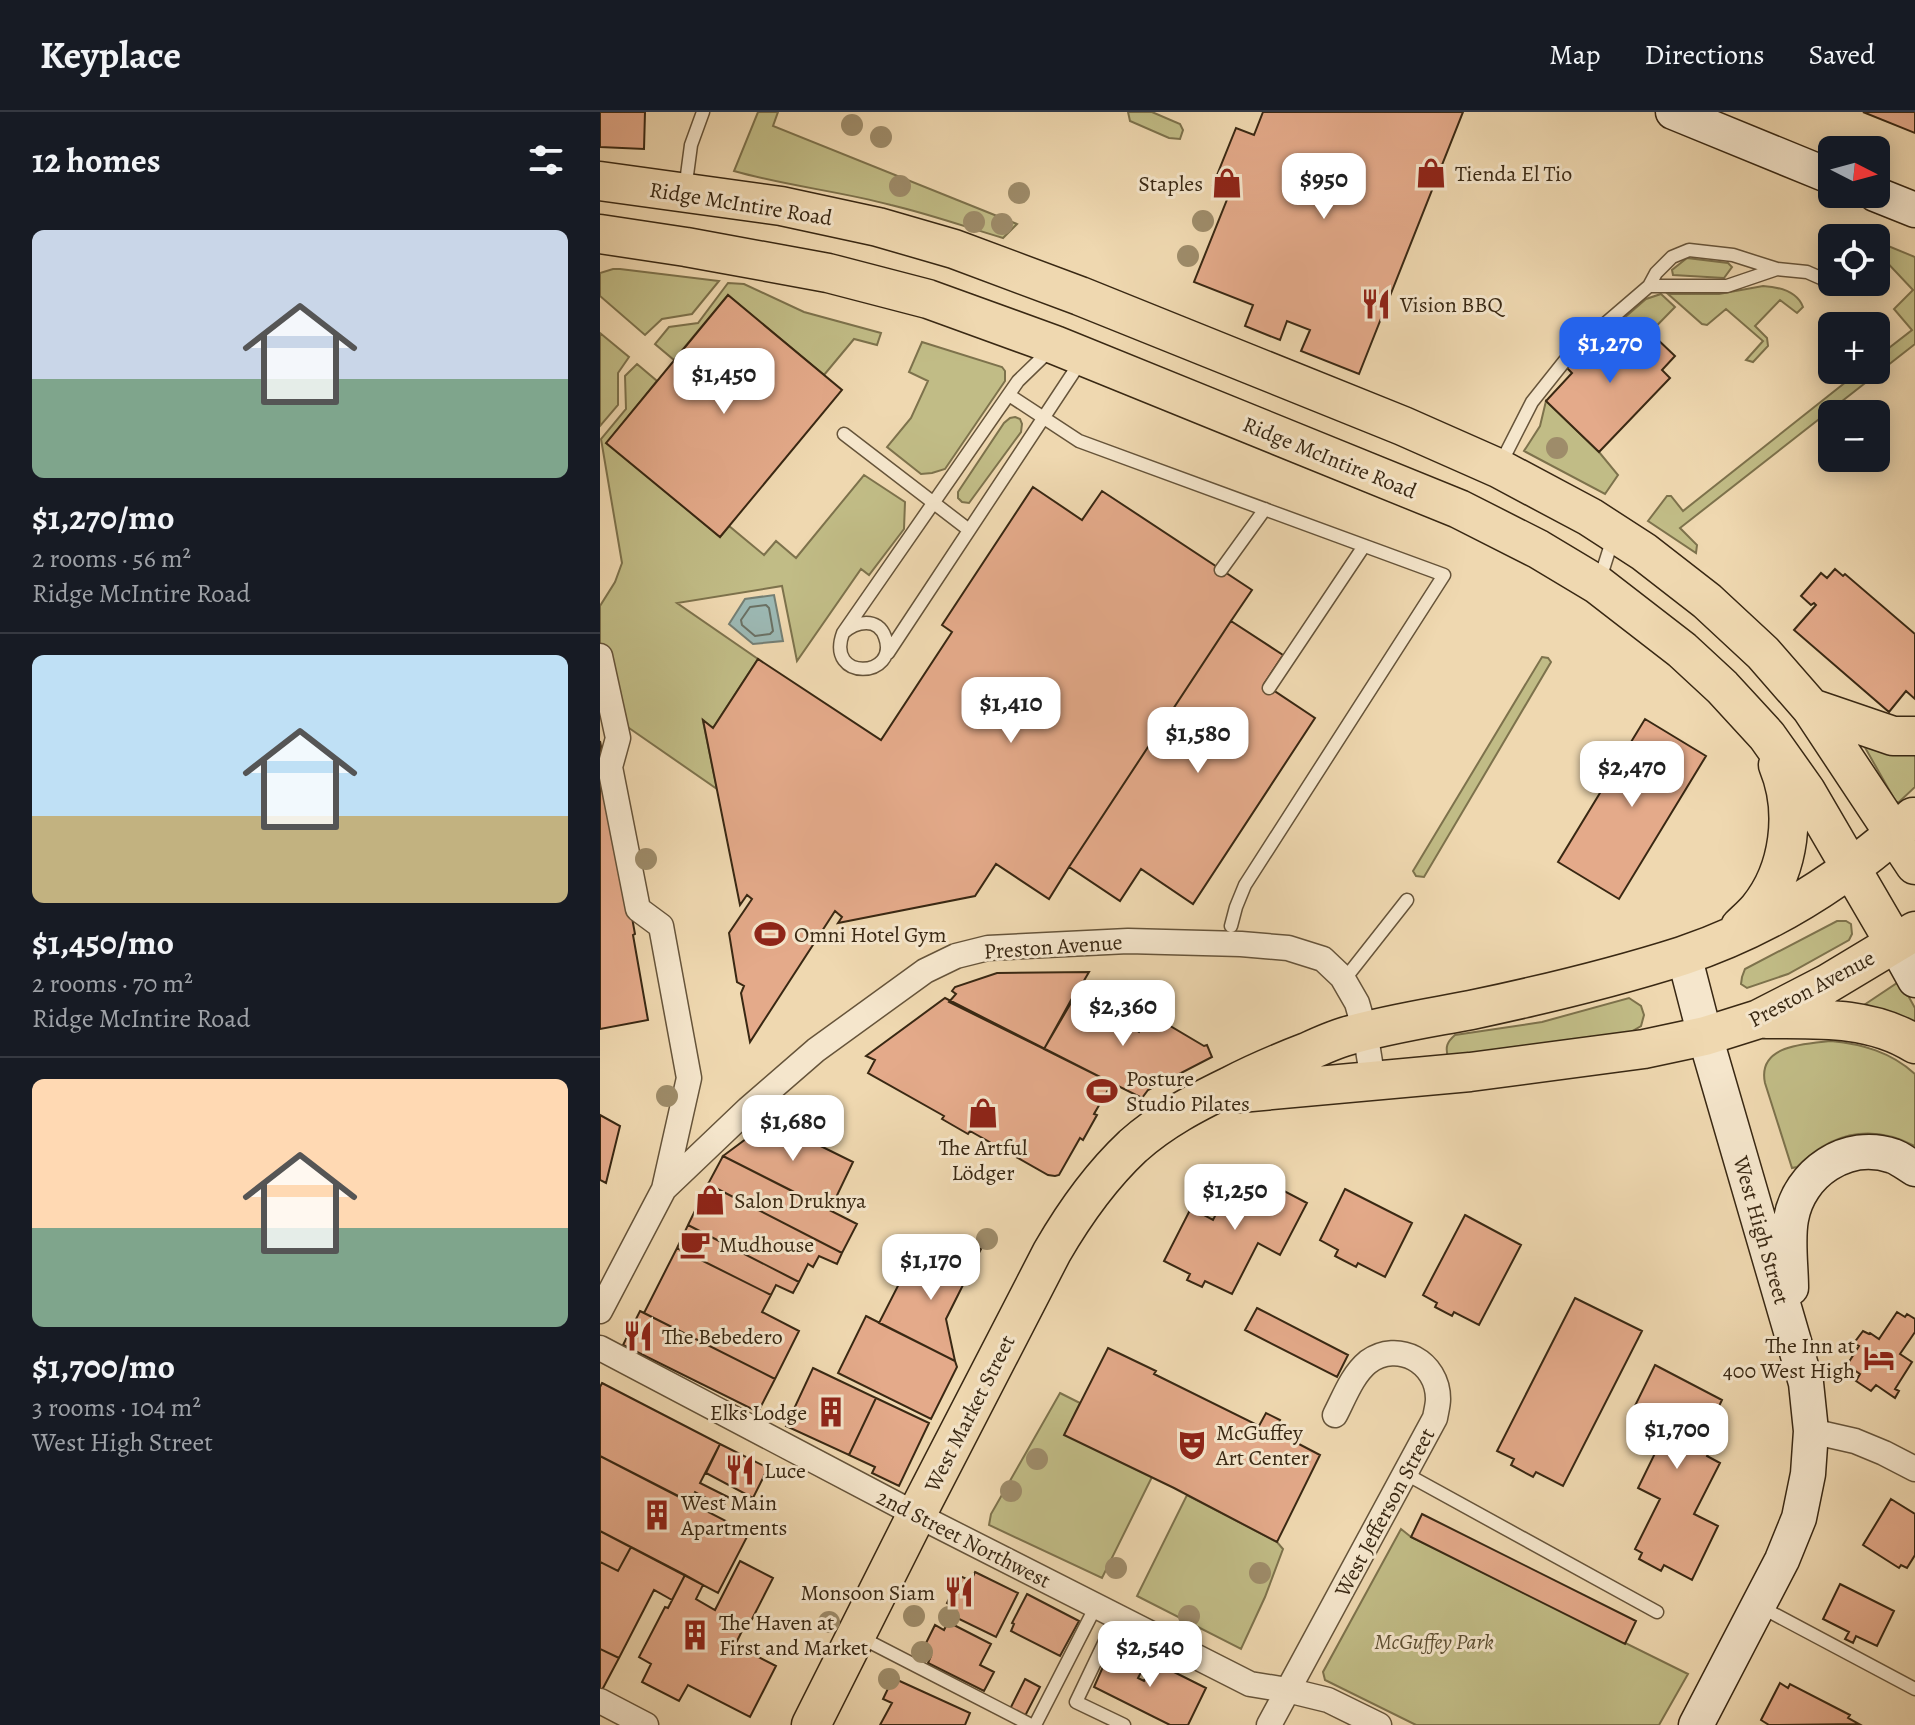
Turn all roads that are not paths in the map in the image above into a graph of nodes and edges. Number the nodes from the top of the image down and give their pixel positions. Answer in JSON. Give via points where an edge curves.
{"nodes":[{"id":1,"x":703,"y":112,"type":"edge"},
{"id":2,"x":1673,"y":112,"type":"edge"},
{"id":3,"x":1818,"y":171,"type":"edge"},
{"id":4,"x":600,"y":181,"type":"edge"},
{"id":5,"x":685,"y":193,"type":"junction"},
{"id":6,"x":1890,"y":200,"type":"edge"},
{"id":7,"x":1915,"y":210,"type":"edge"},
{"id":8,"x":618,"y":237,"type":"edge"},
{"id":9,"x":600,"y":250,"type":"edge"},
{"id":10,"x":1777,"y":269,"type":"junction"},
{"id":11,"x":1818,"y":277,"type":"edge"},
{"id":12,"x":1038,"y":281,"type":"junction"},
{"id":13,"x":1649,"y":286,"type":"junction"},
{"id":14,"x":928,"y":299,"type":"junction"},
{"id":15,"x":1124,"y":315,"type":"junction"},
{"id":16,"x":1069,"y":350,"type":"junction"},
{"id":17,"x":1009,"y":395,"type":"junction"},
{"id":18,"x":1043,"y":418,"type":"junction"},
{"id":19,"x":844,"y":434,"type":"dead end"},
{"id":20,"x":1498,"y":468,"type":"junction"},
{"id":21,"x":934,"y":503,"type":"junction"},
{"id":22,"x":1265,"y":509,"type":"junction"},
{"id":23,"x":969,"y":530,"type":"junction"},
{"id":24,"x":1615,"y":533,"type":"junction"},
{"id":25,"x":1364,"y":546,"type":"junction"},
{"id":26,"x":1221,"y":570,"type":"dead end"},
{"id":27,"x":1598,"y":585,"type":"junction"},
{"id":28,"x":843,"y":633,"type":"junction"},
{"id":29,"x":600,"y":656,"type":"edge"},
{"id":30,"x":884,"y":659,"type":"junction"},
{"id":31,"x":1269,"y":688,"type":"dead end"},
{"id":32,"x":1811,"y":708,"type":"junction"},
{"id":33,"x":1767,"y":736,"type":"junction"},
{"id":34,"x":1915,"y":736,"type":"edge"},
{"id":35,"x":1905,"y":824,"type":"edge"},
{"id":36,"x":1915,"y":865,"type":"edge"},
{"id":37,"x":1852,"y":868,"type":"junction"},
{"id":38,"x":1407,"y":900,"type":"dead end"},
{"id":39,"x":1231,"y":926,"type":"dead end"},
{"id":40,"x":1905,"y":937,"type":"edge"},
{"id":41,"x":1729,"y":938,"type":"junction"},
{"id":42,"x":1684,"y":955,"type":"junction"},
{"id":43,"x":1344,"y":980,"type":"junction"},
{"id":44,"x":1915,"y":980,"type":"edge"},
{"id":45,"x":1759,"y":1019,"type":"junction"},
{"id":46,"x":1365,"y":1031,"type":"junction"},
{"id":47,"x":1705,"y":1036,"type":"junction"},
{"id":48,"x":1915,"y":1044,"type":"edge"},
{"id":49,"x":1373,"y":1081,"type":"junction"},
{"id":50,"x":1202,"y":1100,"type":"junction"},
{"id":51,"x":1915,"y":1169,"type":"edge"},
{"id":52,"x":664,"y":1189,"type":"junction"},
{"id":53,"x":600,"y":1311,"type":"edge"},
{"id":54,"x":1792,"y":1333,"type":"junction"},
{"id":55,"x":600,"y":1348,"type":"edge"},
{"id":56,"x":1335,"y":1415,"type":"dead end"},
{"id":57,"x":1811,"y":1431,"type":"junction"},
{"id":58,"x":1915,"y":1469,"type":"edge"},
{"id":59,"x":1406,"y":1474,"type":"junction"},
{"id":60,"x":917,"y":1515,"type":"junction"},
{"id":61,"x":1758,"y":1605,"type":"junction"},
{"id":62,"x":1106,"y":1611,"type":"junction"},
{"id":63,"x":1657,"y":1612,"type":"dead end"},
{"id":64,"x":856,"y":1635,"type":"junction"},
{"id":65,"x":1915,"y":1689,"type":"edge"},
{"id":66,"x":1287,"y":1690,"type":"junction"},
{"id":67,"x":600,"y":1701,"type":"edge"},
{"id":68,"x":646,"y":1725,"type":"edge"},
{"id":69,"x":811,"y":1725,"type":"edge"},
{"id":70,"x":1033,"y":1725,"type":"edge"},
{"id":71,"x":1124,"y":1725,"type":"edge"},
{"id":72,"x":1269,"y":1725,"type":"edge"},
{"id":73,"x":1379,"y":1725,"type":"edge"},
{"id":74,"x":1696,"y":1725,"type":"edge"}],
"edges":[{"from":1,"to":5,"type":"lane","via":[[691,145]]},
{"from":2,"to":3,"type":"main road"},
{"from":4,"to":5,"type":"main road","name":"Ridge McIntire Road"},
{"from":5,"to":12,"type":"main road","name":"Ridge McIntire Road","via":[[878,227]]},
{"from":6,"to":7,"type":"main road"},
{"from":8,"to":9,"type":"main road"},
{"from":8,"to":14,"type":"main road","name":"Ridge McIntire Road","via":[[828,273]]},
{"from":10,"to":11,"type":"lane"},
{"from":10,"to":13,"type":"lane","via":[[1727,286]]},
{"from":10,"to":13,"type":"lane","via":[[1733,255],[1689,250],[1672,257]]},
{"from":12,"to":14,"type":"main road","via":[[1023,299],[1010,304]]},
{"from":12,"to":15,"type":"main road","name":"Ridge McIntire Road"},
{"from":13,"to":20,"type":"lane","via":[[1571,353],[1532,402]]},
{"from":14,"to":16,"type":"main road","name":"Ridge McIntire Road"},
{"from":15,"to":16,"type":"main road"},
{"from":15,"to":20,"type":"main road","name":"Ridge McIntire Road"},
{"from":16,"to":17,"type":"lane","via":[[1018,381]]},
{"from":16,"to":18,"type":"lane"},
{"from":16,"to":27,"type":"main road","name":"Ridge McIntire Road","via":[[1459,509]]},
{"from":17,"to":18,"type":"lane"},
{"from":17,"to":21,"type":"lane"},
{"from":18,"to":22,"type":"lane","via":[[1079,441]]},
{"from":18,"to":23,"type":"lane"},
{"from":19,"to":21,"type":"lane"},
{"from":20,"to":24,"type":"main road","name":"Ridge McIntire Road"},
{"from":21,"to":23,"type":"lane"},
{"from":21,"to":28,"type":"lane"},
{"from":22,"to":25,"type":"lane"},
{"from":22,"to":26,"type":"lane"},
{"from":23,"to":30,"type":"lane"},
{"from":24,"to":27,"type":"lane"},
{"from":24,"to":32,"type":"main road","name":"Ridge McIntire Road","via":[[1707,601]]},
{"from":25,"to":31,"type":"lane"},
{"from":25,"to":39,"type":"lane","via":[[1444,575],[1245,885]]},
{"from":27,"to":33,"type":"main road","name":"Ridge McIntire Road","via":[[1682,650]]},
{"from":28,"to":30,"type":"lane","via":[[840,651],[851,666],[869,669]]},
{"from":28,"to":30,"type":"lane","via":[[858,622],[876,626],[887,640]]},
{"from":29,"to":52,"type":"street","via":[[618,738],[610,767],[638,909],[661,926],[689,1078]]},
{"from":32,"to":34,"type":"main road","via":[[1893,736]]},
{"from":32,"to":35,"type":"main road","name":"Ridge McIntire Road"},
{"from":33,"to":37,"type":"main road","name":"Ridge McIntire Road"},
{"from":33,"to":41,"type":"main road","via":[[1786,784],[1788,841],[1759,908]]},
{"from":35,"to":36,"type":"main road","name":"Ridge McIntire Road"},
{"from":35,"to":37,"type":"main road"},
{"from":37,"to":40,"type":"main road","name":"Ridge McIntire Road"},
{"from":37,"to":41,"type":"main road","via":[[1811,896]]},
{"from":38,"to":43,"type":"lane"},
{"from":40,"to":44,"type":"main road"},
{"from":40,"to":45,"type":"main road","name":"Preston Avenue"},
{"from":41,"to":42,"type":"main road"},
{"from":42,"to":46,"type":"main road","via":[[1589,983]]},
{"from":42,"to":47,"type":"main road","name":"West High Street"},
{"from":43,"to":46,"type":"street","name":"Preston Avenue"},
{"from":43,"to":52,"type":"street","name":"Preston Avenue","via":[[1323,959],[1288,948],[1241,944],[1128,941],[988,948],[956,956],[925,971],[816,1050]]},
{"from":45,"to":47,"type":"main road","name":"Preston Avenue"},
{"from":45,"to":48,"type":"main road","via":[[1871,1025]]},
{"from":46,"to":49,"type":"street","name":"Preston Avenue"},
{"from":46,"to":50,"type":"main road","name":"West Market Street","via":[[1253,1074]]},
{"from":47,"to":49,"type":"main road","name":"Preston Avenue","via":[[1644,1049]]},
{"from":47,"to":54,"type":"main road","name":"West High Street"},
{"from":49,"to":50,"type":"main road","name":"West Market Street"},
{"from":50,"to":60,"type":"main road","name":"West Market Street","via":[[1132,1147],[1066,1228]]},
{"from":51,"to":54,"type":"main road","via":[[1894,1156],[1871,1152],[1836,1159],[1808,1179],[1790,1222]]},
{"from":52,"to":53,"type":"street"},
{"from":54,"to":57,"type":"main road","name":"West High Street","via":[[1806,1383]]},
{"from":55,"to":60,"type":"street","name":"2nd Street Northwest"},
{"from":56,"to":59,"type":"street","name":"West Jefferson Street","via":[[1365,1364],[1395,1352],[1422,1362],[1431,1372],[1438,1400],[1435,1418]]},
{"from":57,"to":58,"type":"street","via":[[1855,1441]]},
{"from":57,"to":61,"type":"main road","name":"West High Street","via":[[1799,1518]]},
{"from":59,"to":63,"type":"lane"},
{"from":59,"to":66,"type":"street","name":"West Jefferson Street"},
{"from":60,"to":62,"type":"street","name":"2nd Street Northwest"},
{"from":60,"to":64,"type":"main road","name":"West Market Street"},
{"from":61,"to":65,"type":"lane"},
{"from":61,"to":74,"type":"main road","name":"West High Street"},
{"from":62,"to":66,"type":"street","name":"2nd Street Northwest","via":[[1250,1684]]},
{"from":62,"to":70,"type":"lane"},
{"from":62,"to":71,"type":"lane","via":[[1076,1702]]},
{"from":64,"to":69,"type":"main road","name":"West Market Street"},
{"from":64,"to":70,"type":"lane"},
{"from":66,"to":72,"type":"street","name":"West Jefferson Street"},
{"from":66,"to":73,"type":"street","name":"2nd Street Northwest","via":[[1328,1700]]},
{"from":67,"to":68,"type":"street"}]}
